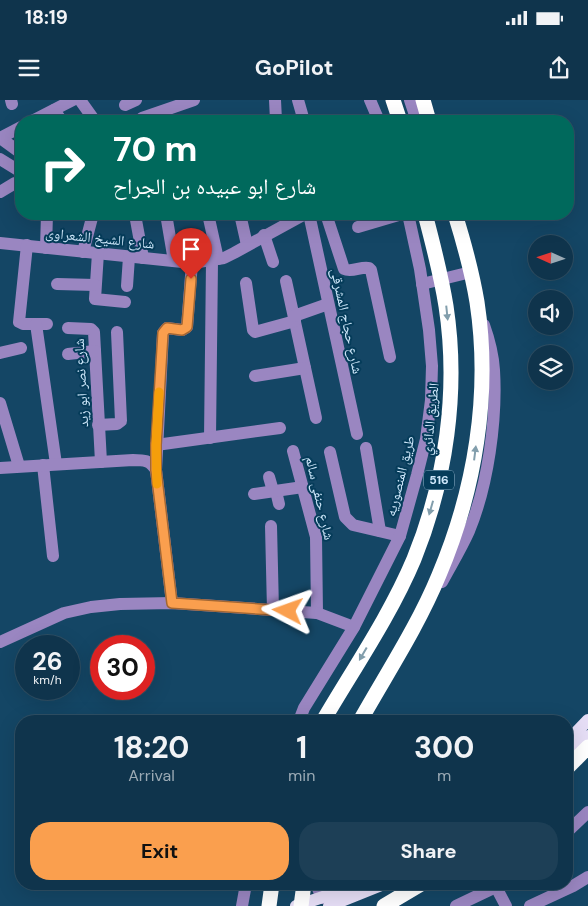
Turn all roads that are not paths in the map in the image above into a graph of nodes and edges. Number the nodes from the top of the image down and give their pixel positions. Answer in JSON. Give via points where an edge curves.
{"nodes":[{"id":1,"x":73,"y":100,"type":"edge"},
{"id":2,"x":80,"y":100,"type":"edge"},
{"id":3,"x":194,"y":100,"type":"edge"},
{"id":4,"x":275,"y":100,"type":"edge"},
{"id":5,"x":298,"y":100,"type":"edge"},
{"id":6,"x":370,"y":100,"type":"edge"},
{"id":7,"x":393,"y":100,"type":"edge"},
{"id":8,"x":410,"y":100,"type":"edge"},
{"id":9,"x":423,"y":100,"type":"edge"},
{"id":10,"x":54,"y":110,"type":"junction"},
{"id":11,"x":45,"y":115,"type":"edge"},
{"id":12,"x":58,"y":115,"type":"edge"},
{"id":13,"x":91,"y":115,"type":"edge"},
{"id":14,"x":151,"y":115,"type":"edge"},
{"id":15,"x":277,"y":115,"type":"edge"},
{"id":16,"x":302,"y":115,"type":"edge"},
{"id":17,"x":376,"y":115,"type":"edge"},
{"id":18,"x":398,"y":115,"type":"edge"},
{"id":19,"x":415,"y":115,"type":"edge"},
{"id":20,"x":427,"y":115,"type":"edge"},
{"id":21,"x":15,"y":130,"type":"edge"},
{"id":22,"x":0,"y":138,"type":"edge"},
{"id":23,"x":15,"y":149,"type":"edge"},
{"id":24,"x":0,"y":159,"type":"edge"},
{"id":25,"x":15,"y":174,"type":"edge"},
{"id":26,"x":15,"y":180,"type":"edge"},
{"id":27,"x":0,"y":192,"type":"edge"},
{"id":28,"x":47,"y":220,"type":"edge"},
{"id":29,"x":91,"y":220,"type":"edge"},
{"id":30,"x":136,"y":220,"type":"dead end"},
{"id":31,"x":167,"y":220,"type":"edge"},
{"id":32,"x":209,"y":220,"type":"edge"},
{"id":33,"x":241,"y":220,"type":"edge"},
{"id":34,"x":284,"y":220,"type":"edge"},
{"id":35,"x":310,"y":220,"type":"edge"},
{"id":36,"x":328,"y":220,"type":"edge"},
{"id":37,"x":382,"y":220,"type":"edge"},
{"id":38,"x":409,"y":220,"type":"edge"},
{"id":39,"x":427,"y":220,"type":"edge"},
{"id":40,"x":449,"y":220,"type":"edge"},
{"id":41,"x":458,"y":220,"type":"edge"},
{"id":42,"x":358,"y":227,"type":"dead end"},
{"id":43,"x":264,"y":235,"type":"junction"},
{"id":44,"x":0,"y":243,"type":"edge"},
{"id":45,"x":247,"y":245,"type":"junction"},
{"id":46,"x":27,"y":246,"type":"junction"},
{"id":47,"x":46,"y":248,"type":"junction"},
{"id":48,"x":83,"y":252,"type":"junction"},
{"id":49,"x":98,"y":253,"type":"junction"},
{"id":50,"x":130,"y":257,"type":"junction"},
{"id":51,"x":143,"y":258,"type":"junction"},
{"id":52,"x":215,"y":260,"type":"junction"},
{"id":53,"x":174,"y":261,"type":"junction"},
{"id":54,"x":273,"y":262,"type":"dead end"},
{"id":55,"x":192,"y":263,"type":"junction"},
{"id":56,"x":466,"y":273,"type":"junction"},
{"id":57,"x":286,"y":281,"type":"dead end"},
{"id":58,"x":246,"y":283,"type":"dead end"},
{"id":59,"x":57,"y":284,"type":"dead end"},
{"id":60,"x":422,"y":284,"type":"junction"},
{"id":61,"x":95,"y":285,"type":"junction"},
{"id":62,"x":127,"y":286,"type":"dead end"},
{"id":63,"x":124,"y":302,"type":"dead end"},
{"id":64,"x":328,"y":304,"type":"junction"},
{"id":65,"x":294,"y":319,"type":"junction"},
{"id":66,"x":68,"y":328,"type":"dead end"},
{"id":67,"x":117,"y":332,"type":"dead end"},
{"id":68,"x":21,"y":348,"type":"dead end"},
{"id":69,"x":95,"y":351,"type":"junction"},
{"id":70,"x":0,"y":353,"type":"edge"},
{"id":71,"x":68,"y":354,"type":"dead end"},
{"id":72,"x":390,"y":357,"type":"dead end"},
{"id":73,"x":305,"y":368,"type":"junction"},
{"id":74,"x":256,"y":376,"type":"dead end"},
{"id":75,"x":0,"y":403,"type":"edge"},
{"id":76,"x":316,"y":418,"type":"dead end"},
{"id":77,"x":98,"y":425,"type":"junction"},
{"id":78,"x":280,"y":428,"type":"dead end"},
{"id":79,"x":357,"y":434,"type":"dead end"},
{"id":80,"x":210,"y":438,"type":"junction"},
{"id":81,"x":156,"y":445,"type":"junction"},
{"id":82,"x":366,"y":448,"type":"dead end"},
{"id":83,"x":294,"y":450,"type":"dead end"},
{"id":84,"x":330,"y":452,"type":"dead end"},
{"id":85,"x":101,"y":462,"type":"junction"},
{"id":86,"x":50,"y":465,"type":"junction"},
{"id":87,"x":19,"y":466,"type":"junction"},
{"id":88,"x":0,"y":468,"type":"edge"},
{"id":89,"x":156,"y":470,"type":"junction"},
{"id":90,"x":269,"y":477,"type":"dead end"},
{"id":91,"x":303,"y":487,"type":"junction"},
{"id":92,"x":274,"y":491,"type":"junction"},
{"id":93,"x":254,"y":494,"type":"dead end"},
{"id":94,"x":279,"y":504,"type":"dead end"},
{"id":95,"x":271,"y":526,"type":"dead end"},
{"id":96,"x":380,"y":531,"type":"junction"},
{"id":97,"x":400,"y":536,"type":"junction"},
{"id":98,"x":53,"y":556,"type":"dead end"},
{"id":99,"x":172,"y":603,"type":"junction"},
{"id":100,"x":273,"y":610,"type":"junction"},
{"id":101,"x":317,"y":613,"type":"junction"},
{"id":102,"x":354,"y":627,"type":"junction"},
{"id":103,"x":0,"y":642,"type":"edge"},
{"id":104,"x":301,"y":715,"type":"edge"},
{"id":105,"x":326,"y":715,"type":"edge"},
{"id":106,"x":365,"y":715,"type":"edge"},
{"id":107,"x":365,"y":715,"type":"edge"},
{"id":108,"x":588,"y":720,"type":"edge"},
{"id":109,"x":573,"y":736,"type":"edge"},
{"id":110,"x":588,"y":736,"type":"edge"},
{"id":111,"x":588,"y":747,"type":"edge"},
{"id":112,"x":573,"y":750,"type":"edge"},
{"id":113,"x":573,"y":762,"type":"edge"},
{"id":114,"x":588,"y":812,"type":"edge"},
{"id":115,"x":573,"y":826,"type":"edge"},
{"id":116,"x":588,"y":877,"type":"edge"},
{"id":117,"x":573,"y":886,"type":"edge"},
{"id":118,"x":245,"y":890,"type":"edge"},
{"id":119,"x":271,"y":890,"type":"edge"},
{"id":120,"x":303,"y":890,"type":"edge"},
{"id":121,"x":319,"y":890,"type":"edge"},
{"id":122,"x":353,"y":890,"type":"edge"},
{"id":123,"x":411,"y":890,"type":"edge"},
{"id":124,"x":490,"y":890,"type":"edge"},
{"id":125,"x":500,"y":890,"type":"edge"},
{"id":126,"x":564,"y":890,"type":"edge"},
{"id":127,"x":325,"y":902,"type":"edge"},
{"id":128,"x":242,"y":906,"type":"edge"},
{"id":129,"x":269,"y":906,"type":"edge"},
{"id":130,"x":296,"y":906,"type":"edge"},
{"id":131,"x":301,"y":906,"type":"edge"},
{"id":132,"x":384,"y":906,"type":"edge"},
{"id":133,"x":456,"y":906,"type":"edge"},
{"id":134,"x":506,"y":906,"type":"edge"},
{"id":135,"x":530,"y":906,"type":"edge"}],
"edges":[{"from":1,"to":10,"type":"street"},
{"from":2,"to":13,"type":"street"},
{"from":3,"to":14,"type":"street"},
{"from":4,"to":15,"type":"street"},
{"from":5,"to":16,"type":"street"},
{"from":6,"to":17,"type":"street"},
{"from":7,"to":18,"type":"highway"},
{"from":8,"to":19,"type":"street"},
{"from":9,"to":20,"type":"highway"},
{"from":10,"to":11,"type":"street"},
{"from":10,"to":12,"type":"street"},
{"from":21,"to":22,"type":"street"},
{"from":22,"to":23,"type":"street"},
{"from":24,"to":25,"type":"street"},
{"from":26,"to":27,"type":"street"},
{"from":28,"to":47,"type":"street"},
{"from":29,"to":48,"type":"street"},
{"from":30,"to":51,"type":"street"},
{"from":31,"to":53,"type":"street"},
{"from":32,"to":52,"type":"street"},
{"from":33,"to":45,"type":"street"},
{"from":34,"to":43,"type":"street","name":"شارع الشيخ الشعراوى"},
{"from":35,"to":64,"type":"street","name":"شارع حجاج المشرقى"},
{"from":36,"to":72,"type":"street","via":[[344,269],[365,267],[371,270]]},
{"from":37,"to":42,"type":"street"},
{"from":38,"to":60,"type":"street","name":"طريق المنصوريه"},
{"from":39,"to":105,"type":"highway","name":"الطريق الدائري","number":"516","one_way":true,"via":[[439,267],[451,355],[448,432],[438,485],[426,527],[397,594]]},
{"from":40,"to":56,"type":"street"},
{"from":107,"to":41,"type":"highway","number":"516","one_way":true,"via":[[439,577],[456,532],[474,462],[480,414],[481,342],[470,263]]},
{"from":43,"to":45,"type":"street","name":"شارع الشيخ الشعراوى"},
{"from":43,"to":54,"type":"street"},
{"from":44,"to":46,"type":"street","name":"شارع الشيخ الشعراوى"},
{"from":45,"to":52,"type":"street","name":"شارع الشيخ الشعراوى","via":[[234,254]]},
{"from":46,"to":47,"type":"street","name":"شارع الشيخ الشعراوى"},
{"from":46,"to":86,"type":"street","via":[[18,318],[23,324],[42,324]]},
{"from":47,"to":48,"type":"street","name":"شارع الشيخ الشعراوى"},
{"from":48,"to":49,"type":"street","name":"شارع الشيخ الشعراوى"},
{"from":49,"to":50,"type":"street","name":"شارع الشيخ الشعراوى"},
{"from":49,"to":61,"type":"street"},
{"from":50,"to":51,"type":"street","name":"شارع الشيخ الشعراوى"},
{"from":50,"to":62,"type":"street"},
{"from":51,"to":53,"type":"street","name":"شارع الشيخ الشعراوى"},
{"from":52,"to":55,"type":"street","name":"شارع الشيخ الشعراوى"},
{"from":52,"to":80,"type":"street"},
{"from":53,"to":55,"type":"street","name":"شارع الشيخ الشعراوى"},
{"from":55,"to":81,"type":"street","via":[[187,327],[182,330],[167,328],[163,333]]},
{"from":56,"to":60,"type":"street"},
{"from":56,"to":106,"type":"street","via":[[487,334],[494,369],[492,431],[483,484],[469,530],[456,556]]},
{"from":57,"to":65,"type":"street"},
{"from":58,"to":65,"type":"street","via":[[252,330],[258,332]]},
{"from":59,"to":61,"type":"street"},
{"from":60,"to":97,"type":"street","name":"طريق المنصوريه","via":[[432,366],[431,400],[426,439]]},
{"from":61,"to":63,"type":"street","via":[[95,299]]},
{"from":64,"to":65,"type":"street"},
{"from":64,"to":79,"type":"street","name":"شارع حجاج المشرقى"},
{"from":65,"to":73,"type":"street"},
{"from":66,"to":69,"type":"street","name":"شارع نصر ابو زيد","via":[[93,330]]},
{"from":67,"to":77,"type":"street","via":[[121,421]]},
{"from":68,"to":70,"type":"street"},
{"from":69,"to":71,"type":"street"},
{"from":69,"to":77,"type":"street","name":"شارع نصر ابو زيد"},
{"from":73,"to":74,"type":"street"},
{"from":73,"to":76,"type":"street"},
{"from":75,"to":87,"type":"street"},
{"from":77,"to":85,"type":"street","name":"شارع نصر ابو زيد"},
{"from":78,"to":80,"type":"street"},
{"from":80,"to":81,"type":"street"},
{"from":81,"to":89,"type":"street"},
{"from":82,"to":96,"type":"street"},
{"from":83,"to":91,"type":"street","name":"شارع حنفى سالم"},
{"from":84,"to":96,"type":"street","via":[[345,517],[353,525]]},
{"from":85,"to":86,"type":"street"},
{"from":85,"to":89,"type":"street","via":[[144,460]]},
{"from":86,"to":87,"type":"street"},
{"from":86,"to":98,"type":"street"},
{"from":87,"to":88,"type":"street"},
{"from":89,"to":99,"type":"street"},
{"from":90,"to":92,"type":"street"},
{"from":91,"to":92,"type":"street"},
{"from":91,"to":101,"type":"street","name":"شارع حنفى سالم","via":[[316,538]]},
{"from":92,"to":93,"type":"street"},
{"from":92,"to":94,"type":"street"},
{"from":95,"to":100,"type":"street"},
{"from":96,"to":97,"type":"street"},
{"from":97,"to":102,"type":"street","name":"طريق المنصوريه"},
{"from":99,"to":100,"type":"street"},
{"from":99,"to":103,"type":"street","via":[[91,607],[64,613]]},
{"from":100,"to":101,"type":"street"},
{"from":101,"to":102,"type":"street"},
{"from":102,"to":104,"type":"street","name":"طريق المنصوريه"},
{"from":108,"to":109,"type":"main road"},
{"from":110,"to":112,"type":"main road"},
{"from":111,"to":113,"type":"highway"},
{"from":114,"to":115,"type":"street"},
{"from":116,"to":117,"type":"street"},
{"from":118,"to":128,"type":"street"},
{"from":119,"to":129,"type":"highway"},
{"from":120,"to":131,"type":"highway"},
{"from":121,"to":127,"type":"street"},
{"from":122,"to":127,"type":"main road"},
{"from":123,"to":132,"type":"highway"},
{"from":124,"to":133,"type":"street"},
{"from":125,"to":134,"type":"street"},
{"from":126,"to":135,"type":"street"},
{"from":127,"to":130,"type":"main road"}]}
